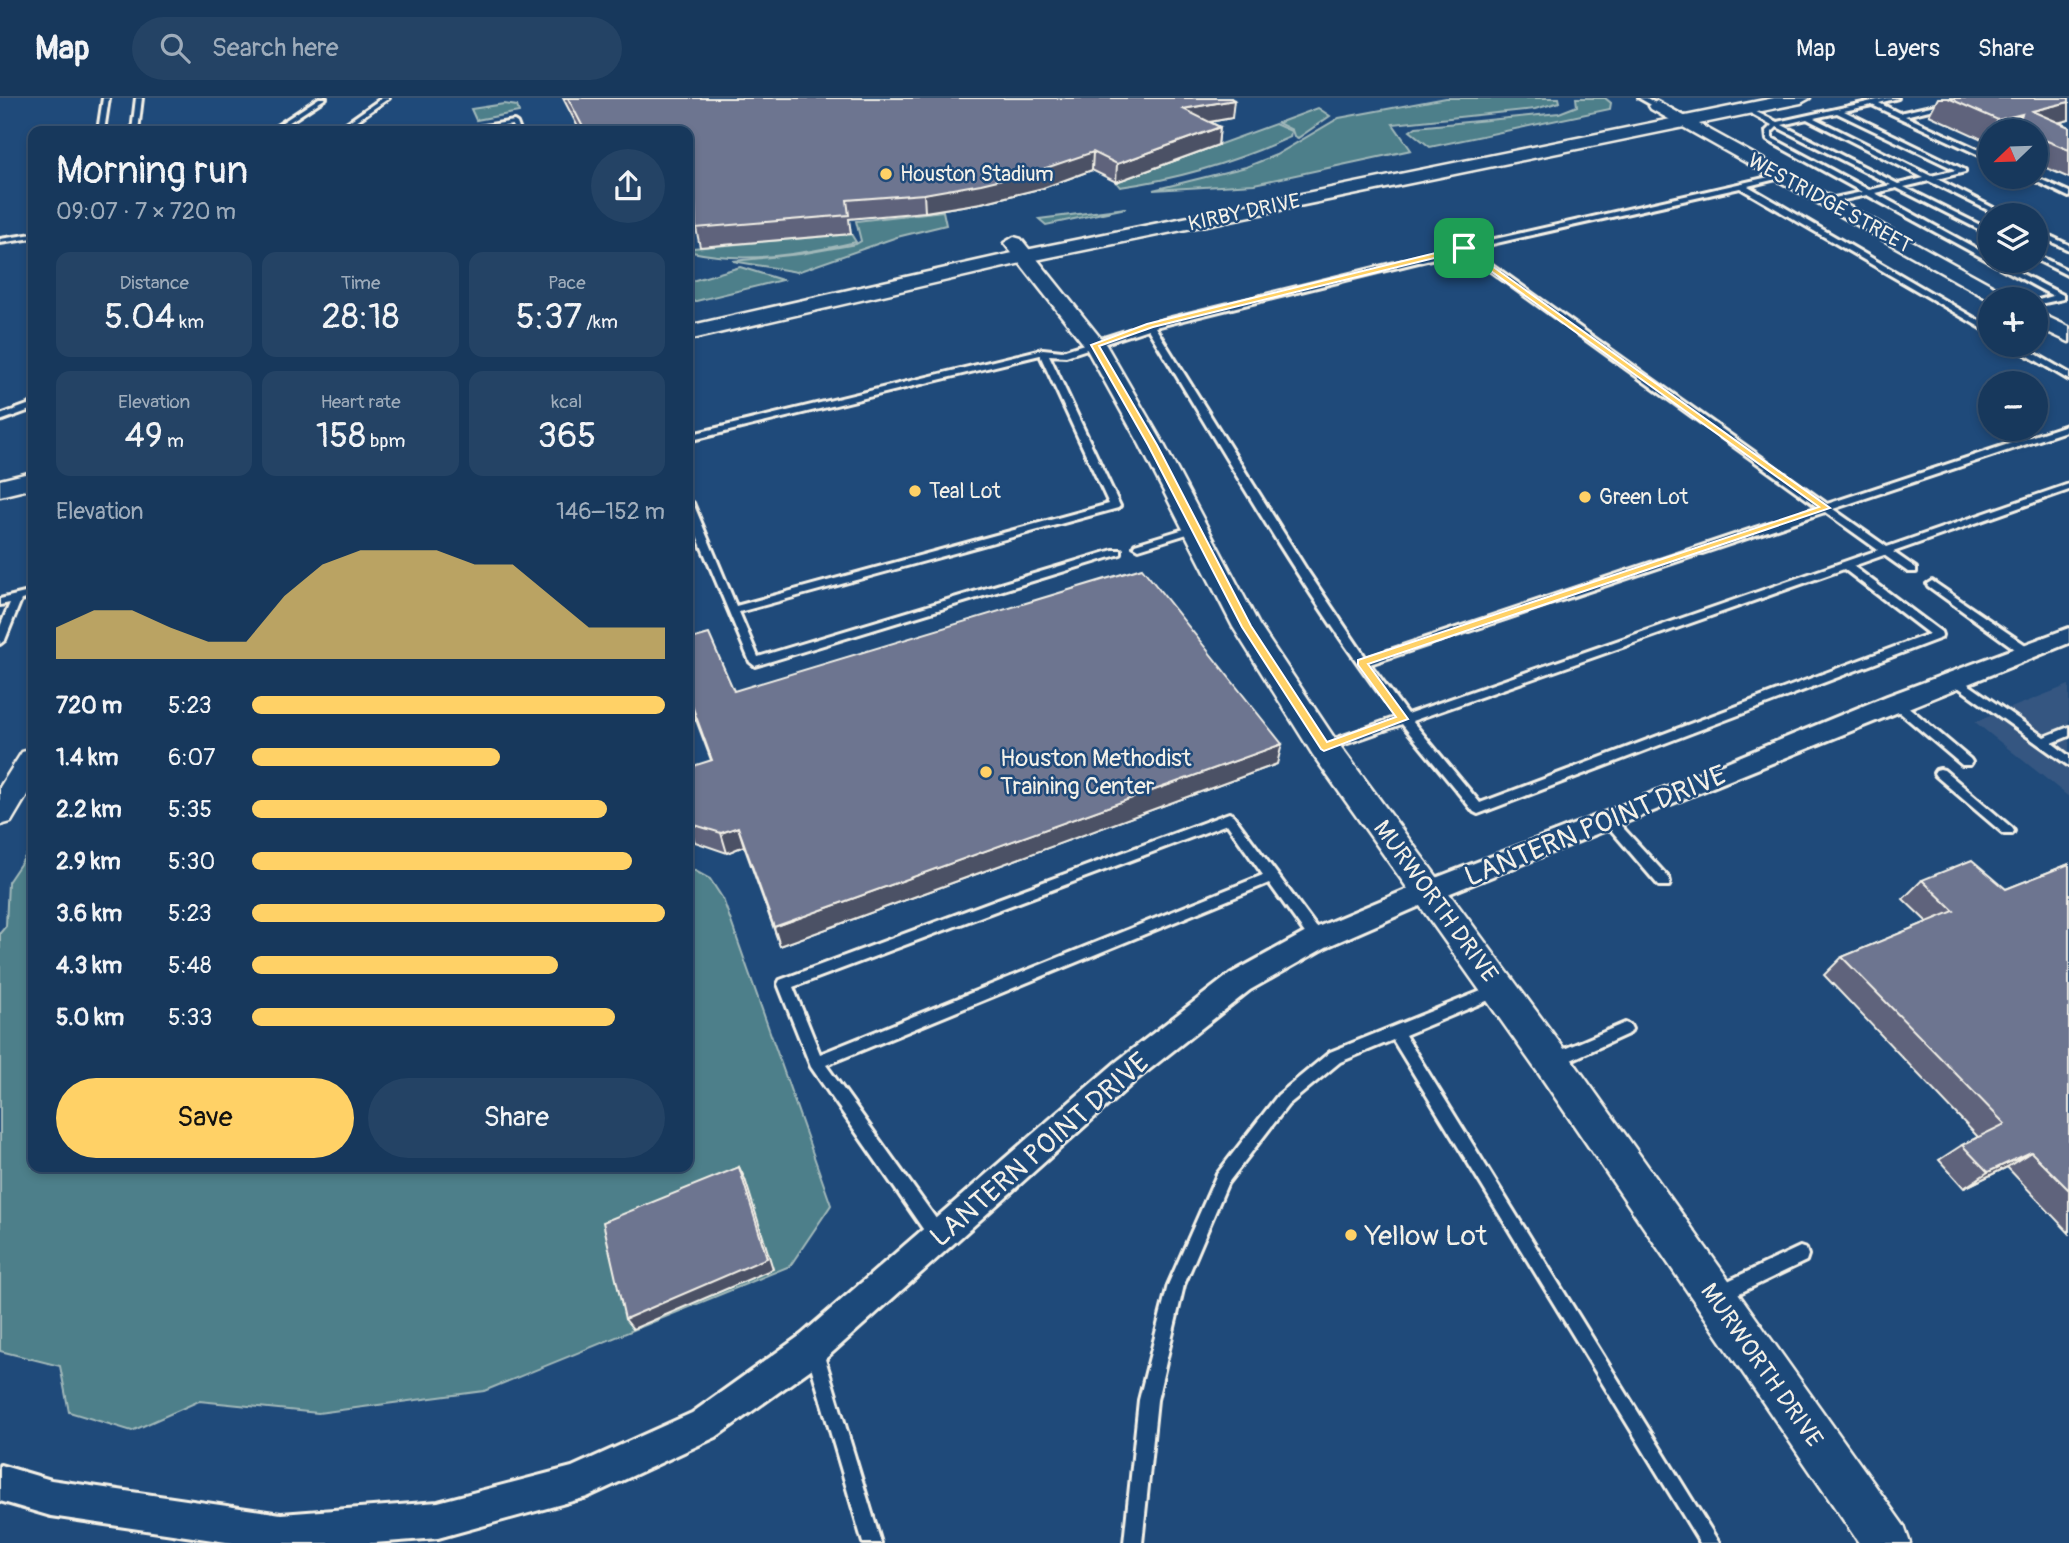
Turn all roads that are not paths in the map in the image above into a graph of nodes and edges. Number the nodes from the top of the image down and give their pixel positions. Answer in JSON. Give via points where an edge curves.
{"nodes":[{"id":1,"x":106,"y":98,"type":"edge"},
{"id":2,"x":139,"y":98,"type":"edge"},
{"id":3,"x":323,"y":98,"type":"edge"},
{"id":4,"x":386,"y":98,"type":"edge"},
{"id":5,"x":1801,"y":98,"type":"edge"},
{"id":6,"x":1895,"y":98,"type":"edge"},
{"id":7,"x":1975,"y":98,"type":"edge"},
{"id":8,"x":1684,"y":101,"type":"dead end"},
{"id":9,"x":1873,"y":103,"type":"junction"},
{"id":10,"x":1636,"y":108,"type":"edge"},
{"id":11,"x":1746,"y":109,"type":"junction"},
{"id":12,"x":1837,"y":110,"type":"junction"},
{"id":13,"x":1899,"y":115,"type":"junction"},
{"id":14,"x":1807,"y":117,"type":"junction"},
{"id":15,"x":1686,"y":122,"type":"junction"},
{"id":16,"x":1777,"y":124,"type":"junction"},
{"id":17,"x":102,"y":126,"type":"edge"},
{"id":18,"x":136,"y":126,"type":"edge"},
{"id":19,"x":280,"y":126,"type":"edge"},
{"id":20,"x":345,"y":126,"type":"edge"},
{"id":21,"x":493,"y":126,"type":"edge"},
{"id":22,"x":515,"y":126,"type":"edge"},
{"id":23,"x":1978,"y":152,"type":"edge"},
{"id":24,"x":1782,"y":176,"type":"junction"},
{"id":25,"x":1930,"y":179,"type":"junction"},
{"id":26,"x":1741,"y":185,"type":"junction"},
{"id":27,"x":2048,"y":185,"type":"edge"},
{"id":28,"x":1329,"y":186,"type":"junction"},
{"id":29,"x":1898,"y":186,"type":"junction"},
{"id":30,"x":1866,"y":193,"type":"junction"},
{"id":31,"x":2069,"y":195,"type":"edge"},
{"id":32,"x":1828,"y":201,"type":"junction"},
{"id":33,"x":1979,"y":203,"type":"edge"},
{"id":34,"x":1978,"y":227,"type":"edge"},
{"id":35,"x":28,"y":237,"type":"edge"},
{"id":36,"x":2048,"y":238,"type":"edge"},
{"id":37,"x":0,"y":241,"type":"edge"},
{"id":38,"x":1464,"y":248,"type":"junction"},
{"id":39,"x":2069,"y":248,"type":"edge"},
{"id":40,"x":1020,"y":249,"type":"junction"},
{"id":41,"x":1978,"y":253,"type":"edge"},
{"id":42,"x":2048,"y":263,"type":"edge"},
{"id":43,"x":2015,"y":273,"type":"edge"},
{"id":44,"x":2069,"y":274,"type":"edge"},
{"id":45,"x":1982,"y":287,"type":"edge"},
{"id":46,"x":2060,"y":297,"type":"junction"},
{"id":47,"x":2048,"y":300,"type":"edge"},
{"id":48,"x":2069,"y":302,"type":"edge"},
{"id":49,"x":693,"y":313,"type":"edge"},
{"id":50,"x":1978,"y":324,"type":"edge"},
{"id":51,"x":2048,"y":324,"type":"edge"},
{"id":52,"x":1150,"y":326,"type":"junction"},
{"id":53,"x":693,"y":332,"type":"edge"},
{"id":54,"x":2069,"y":336,"type":"edge"},
{"id":55,"x":1095,"y":345,"type":"junction"},
{"id":56,"x":1043,"y":352,"type":"junction"},
{"id":57,"x":2035,"y":357,"type":"edge"},
{"id":58,"x":2069,"y":377,"type":"edge"},
{"id":59,"x":28,"y":408,"type":"edge"},
{"id":60,"x":0,"y":418,"type":"edge"},
{"id":61,"x":2069,"y":427,"type":"edge"},
{"id":62,"x":693,"y":437,"type":"edge"},
{"id":63,"x":28,"y":458,"type":"edge"},
{"id":64,"x":0,"y":464,"type":"edge"},
{"id":65,"x":28,"y":481,"type":"edge"},
{"id":66,"x":2069,"y":487,"type":"edge"},
{"id":67,"x":0,"y":488,"type":"edge"},
{"id":68,"x":1826,"y":508,"type":"junction"},
{"id":69,"x":693,"y":515,"type":"edge"},
{"id":70,"x":1195,"y":529,"type":"junction"},
{"id":71,"x":1139,"y":546,"type":"dead end"},
{"id":72,"x":1887,"y":551,"type":"junction"},
{"id":73,"x":1118,"y":552,"type":"dead end"},
{"id":74,"x":1846,"y":566,"type":"junction"},
{"id":75,"x":1912,"y":570,"type":"dead end"},
{"id":76,"x":1932,"y":584,"type":"dead end"},
{"id":77,"x":28,"y":595,"type":"edge"},
{"id":78,"x":17,"y":598,"type":"junction"},
{"id":79,"x":0,"y":602,"type":"edge"},
{"id":80,"x":733,"y":610,"type":"junction"},
{"id":81,"x":2069,"y":635,"type":"edge"},
{"id":82,"x":0,"y":640,"type":"edge"},
{"id":83,"x":2026,"y":652,"type":"junction"},
{"id":84,"x":1362,"y":663,"type":"junction"},
{"id":85,"x":1955,"y":679,"type":"junction"},
{"id":86,"x":1895,"y":702,"type":"junction"},
{"id":87,"x":1403,"y":719,"type":"junction"},
{"id":88,"x":2069,"y":731,"type":"edge"},
{"id":89,"x":2043,"y":742,"type":"junction"},
{"id":90,"x":1324,"y":747,"type":"junction"},
{"id":91,"x":1966,"y":762,"type":"dead end"},
{"id":92,"x":2069,"y":762,"type":"edge"},
{"id":93,"x":28,"y":768,"type":"edge"},
{"id":94,"x":1940,"y":773,"type":"dead end"},
{"id":95,"x":0,"y":813,"type":"edge"},
{"id":96,"x":1610,"y":821,"type":"junction"},
{"id":97,"x":2008,"y":831,"type":"dead end"},
{"id":98,"x":1272,"y":877,"type":"junction"},
{"id":99,"x":1664,"y":882,"type":"dead end"},
{"id":100,"x":1429,"y":891,"type":"junction"},
{"id":101,"x":1317,"y":939,"type":"junction"},
{"id":102,"x":1500,"y":989,"type":"junction"},
{"id":103,"x":1625,"y":1029,"type":"dead end"},
{"id":104,"x":1395,"y":1031,"type":"junction"},
{"id":105,"x":816,"y":1062,"type":"junction"},
{"id":106,"x":1552,"y":1062,"type":"junction"},
{"id":107,"x":939,"y":1237,"type":"junction"},
{"id":108,"x":1800,"y":1255,"type":"dead end"},
{"id":109,"x":1714,"y":1296,"type":"junction"},
{"id":110,"x":813,"y":1347,"type":"junction"},
{"id":111,"x":0,"y":1483,"type":"edge"},
{"id":112,"x":872,"y":1543,"type":"edge"},
{"id":113,"x":1133,"y":1543,"type":"edge"},
{"id":114,"x":1710,"y":1543,"type":"edge"},
{"id":115,"x":1886,"y":1543,"type":"edge"}],
"edges":[{"from":1,"to":17,"type":"lane"},
{"from":2,"to":18,"type":"lane"},
{"from":3,"to":19,"type":"lane"},
{"from":4,"to":20,"type":"lane"},
{"from":5,"to":11,"type":"main road","name":"KIRBY DRIVE"},
{"from":6,"to":9,"type":"lane"},
{"from":7,"to":13,"type":"lane"},
{"from":8,"to":10,"type":"main road","name":"KIRBY DRIVE"},
{"from":9,"to":12,"type":"lane"},
{"from":9,"to":13,"type":"lane"},
{"from":10,"to":15,"type":"street","name":"WESTRIDGE STREET"},
{"from":10,"to":28,"type":"main road","name":"KIRBY DRIVE"},
{"from":11,"to":15,"type":"main road","name":"KIRBY DRIVE"},
{"from":11,"to":16,"type":"lane"},
{"from":12,"to":14,"type":"lane"},
{"from":12,"to":25,"type":"lane","via":[[1963,171]]},
{"from":13,"to":23,"type":"lane"},
{"from":14,"to":16,"type":"lane"},
{"from":14,"to":25,"type":"lane"},
{"from":15,"to":24,"type":"street","name":"WESTRIDGE STREET"},
{"from":15,"to":28,"type":"main road","name":"KIRBY DRIVE"},
{"from":16,"to":29,"type":"lane"},
{"from":16,"to":30,"type":"lane","via":[[1769,131],[1769,139]]},
{"from":21,"to":22,"type":"lane"},
{"from":24,"to":26,"type":"lane"},
{"from":24,"to":32,"type":"street","name":"WESTRIDGE STREET"},
{"from":25,"to":29,"type":"lane"},
{"from":25,"to":33,"type":"lane"},
{"from":26,"to":38,"type":"lane"},
{"from":26,"to":50,"type":"lane"},
{"from":27,"to":31,"type":"lane"},
{"from":28,"to":40,"type":"main road","name":"KIRBY DRIVE"},
{"from":29,"to":30,"type":"lane"},
{"from":29,"to":34,"type":"lane"},
{"from":30,"to":32,"type":"lane"},
{"from":30,"to":41,"type":"lane"},
{"from":32,"to":45,"type":"street","name":"WESTRIDGE STREET"},
{"from":35,"to":37,"type":"lane"},
{"from":36,"to":39,"type":"lane"},
{"from":38,"to":52,"type":"lane"},
{"from":38,"to":68,"type":"lane"},
{"from":40,"to":49,"type":"main road","name":"KIRBY DRIVE"},
{"from":40,"to":53,"type":"main road","name":"KIRBY DRIVE"},
{"from":40,"to":55,"type":"street","name":"MURWORTH DRIVE"},
{"from":42,"to":44,"type":"lane"},
{"from":43,"to":46,"type":"lane"},
{"from":46,"to":47,"type":"lane"},
{"from":46,"to":48,"type":"lane"},
{"from":51,"to":54,"type":"street"},
{"from":52,"to":55,"type":"lane"},
{"from":52,"to":84,"type":"lane"},
{"from":55,"to":56,"type":"lane","via":[[1063,354]]},
{"from":55,"to":70,"type":"street","name":"MURWORTH DRIVE"},
{"from":56,"to":62,"type":"lane"},
{"from":56,"to":80,"type":"lane","via":[[1115,506]]},
{"from":57,"to":58,"type":"lane"},
{"from":59,"to":60,"type":"lane"},
{"from":61,"to":68,"type":"lane"},
{"from":63,"to":64,"type":"main road"},
{"from":65,"to":67,"type":"main road"},
{"from":66,"to":72,"type":"lane"},
{"from":68,"to":72,"type":"lane"},
{"from":68,"to":84,"type":"lane"},
{"from":69,"to":80,"type":"lane"},
{"from":70,"to":71,"type":"lane"},
{"from":70,"to":90,"type":"street","name":"MURWORTH DRIVE","via":[[1247,627]]},
{"from":72,"to":74,"type":"lane"},
{"from":72,"to":75,"type":"lane"},
{"from":73,"to":80,"type":"lane","via":[[755,662]]},
{"from":74,"to":87,"type":"lane"},
{"from":74,"to":87,"type":"lane","via":[[1937,635],[1478,808]]},
{"from":76,"to":83,"type":"lane"},
{"from":77,"to":78,"type":"lane"},
{"from":78,"to":79,"type":"lane"},
{"from":78,"to":82,"type":"lane"},
{"from":81,"to":83,"type":"street","name":"LANTERN POINT DRIVE"},
{"from":83,"to":85,"type":"street","name":"LANTERN POINT DRIVE"},
{"from":84,"to":87,"type":"lane"},
{"from":85,"to":86,"type":"street","name":"LANTERN POINT DRIVE"},
{"from":85,"to":89,"type":"lane"},
{"from":86,"to":91,"type":"lane"},
{"from":86,"to":96,"type":"street","name":"LANTERN POINT DRIVE"},
{"from":87,"to":90,"type":"lane"},
{"from":88,"to":89,"type":"lane"},
{"from":89,"to":92,"type":"lane"},
{"from":90,"to":100,"type":"street","name":"MURWORTH DRIVE"},
{"from":93,"to":95,"type":"street"},
{"from":94,"to":97,"type":"lane"},
{"from":96,"to":99,"type":"lane"},
{"from":96,"to":100,"type":"street","name":"LANTERN POINT DRIVE"},
{"from":98,"to":101,"type":"lane"},
{"from":98,"to":105,"type":"lane"},
{"from":98,"to":105,"type":"lane","via":[[1229,818],[785,984]]},
{"from":100,"to":101,"type":"street","name":"LANTERN POINT DRIVE"},
{"from":100,"to":102,"type":"street","name":"MURWORTH DRIVE"},
{"from":101,"to":107,"type":"street","name":"LANTERN POINT DRIVE","via":[[1240,982],[1126,1071]]},
{"from":102,"to":104,"type":"lane"},
{"from":102,"to":106,"type":"street","name":"MURWORTH DRIVE"},
{"from":103,"to":106,"type":"lane"},
{"from":104,"to":113,"type":"lane","via":[[1335,1057],[1283,1100],[1222,1179],[1169,1312],[1148,1400]]},
{"from":104,"to":114,"type":"lane"},
{"from":105,"to":107,"type":"lane"},
{"from":106,"to":109,"type":"street","name":"MURWORTH DRIVE"},
{"from":107,"to":110,"type":"street","name":"LANTERN POINT DRIVE"},
{"from":108,"to":109,"type":"lane"},
{"from":109,"to":115,"type":"street","name":"MURWORTH DRIVE"},
{"from":110,"to":111,"type":"street","name":"LANTERN POINT DRIVE","via":[[704,1425],[574,1484],[438,1520],[281,1532],[51,1499]]},
{"from":110,"to":112,"type":"lane"}]}
